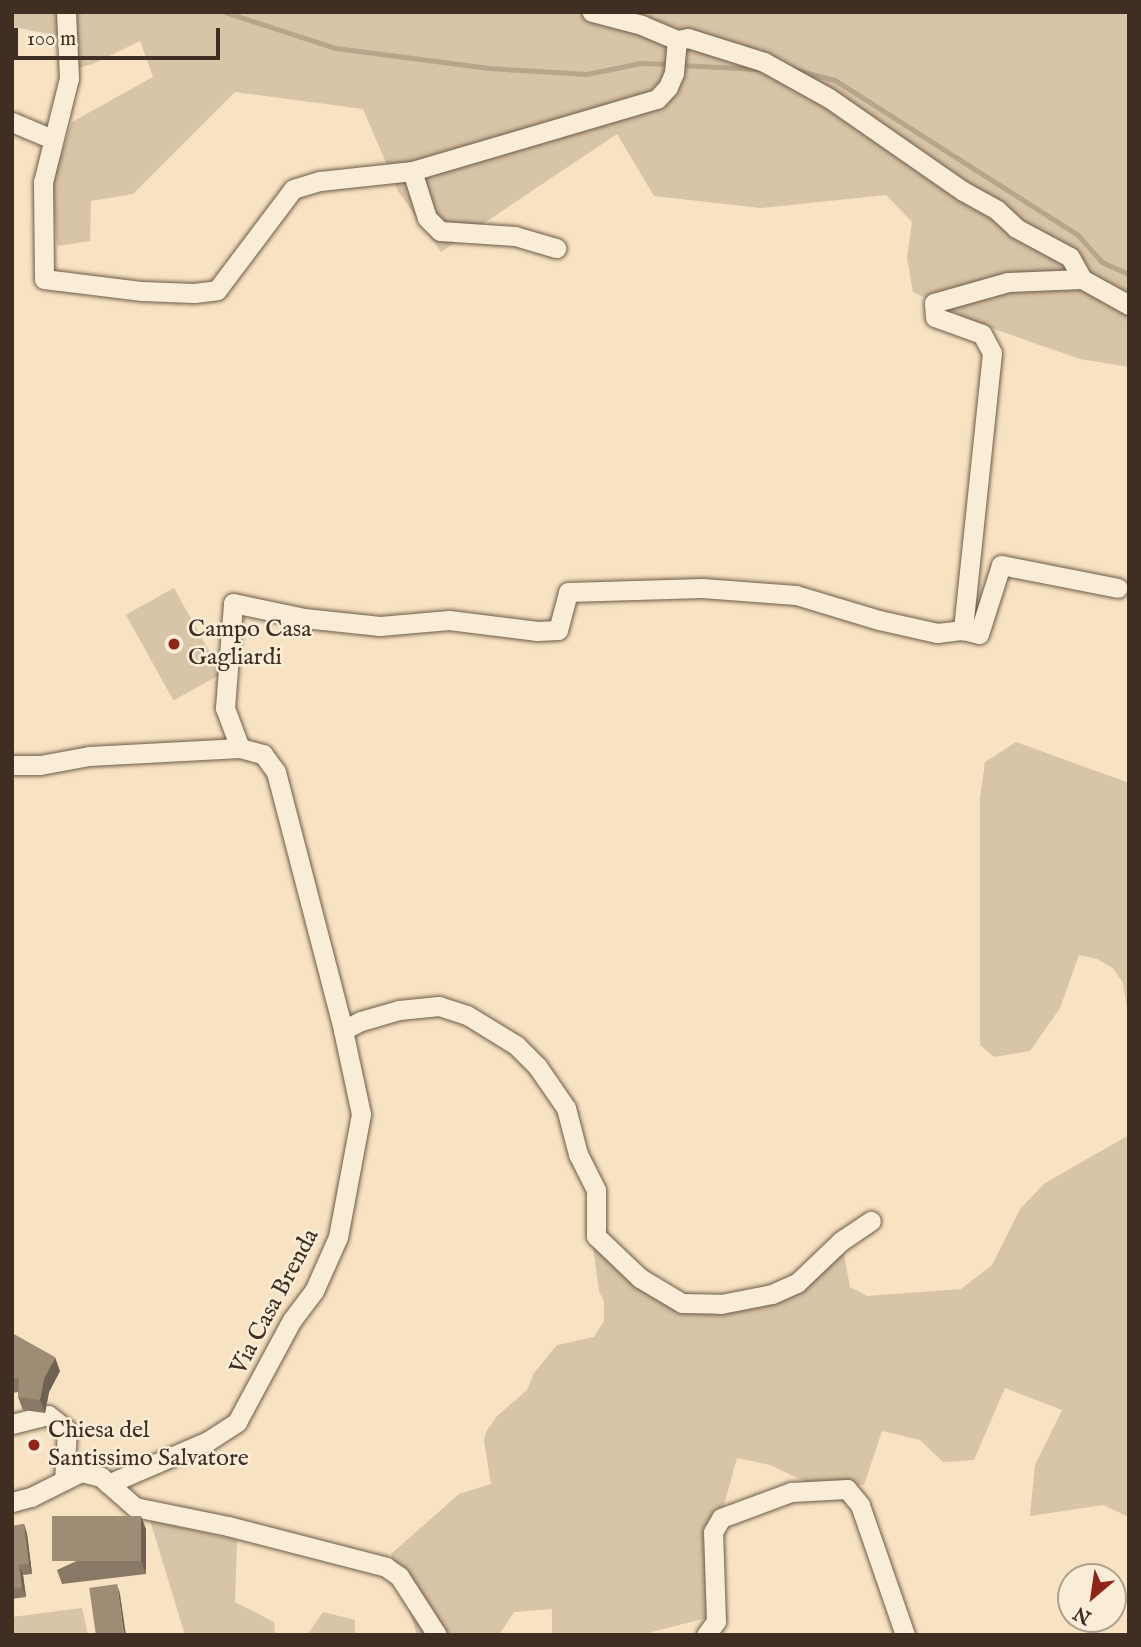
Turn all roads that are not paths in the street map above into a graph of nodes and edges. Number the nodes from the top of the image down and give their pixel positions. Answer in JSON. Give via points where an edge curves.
{"nodes":[{"id":1,"x":66,"y":12,"type":"edge"},
{"id":2,"x":592,"y":12,"type":"edge"},
{"id":3,"x":677,"y":46,"type":"junction"},
{"id":4,"x":12,"y":122,"type":"edge"},
{"id":5,"x":52,"y":139,"type":"junction"},
{"id":6,"x":412,"y":171,"type":"junction"},
{"id":7,"x":556,"y":248,"type":"dead end"},
{"id":8,"x":1082,"y":279,"type":"junction"},
{"id":9,"x":1129,"y":306,"type":"edge"},
{"id":10,"x":1118,"y":588,"type":"dead end"},
{"id":11,"x":963,"y":630,"type":"junction"},
{"id":12,"x":240,"y":748,"type":"junction"},
{"id":13,"x":12,"y":765,"type":"edge"},
{"id":14,"x":343,"y":1030,"type":"junction"},
{"id":15,"x":870,"y":1221,"type":"dead end"},
{"id":16,"x":12,"y":1424,"type":"edge"},
{"id":17,"x":64,"y":1480,"type":"junction"},
{"id":18,"x":108,"y":1484,"type":"junction"},
{"id":19,"x":12,"y":1502,"type":"edge"},
{"id":20,"x":437,"y":1635,"type":"edge"},
{"id":21,"x":706,"y":1635,"type":"edge"},
{"id":22,"x":905,"y":1635,"type":"edge"}],
"edges":[{"from":1,"to":5,"type":"street","via":[[69,78]]},
{"from":2,"to":3,"type":"street","via":[[642,25]]},
{"from":3,"to":6,"type":"street","via":[[674,73],[657,99]]},
{"from":3,"to":8,"type":"street","via":[[688,38],[764,62],[829,98],[997,210],[1016,228],[1070,257]]},
{"from":4,"to":5,"type":"street"},
{"from":5,"to":6,"type":"street","via":[[43,182],[44,279],[142,291],[216,290],[293,189],[320,181]]},
{"from":6,"to":7,"type":"street","via":[[427,218],[440,231],[515,236]]},
{"from":8,"to":9,"type":"street"},
{"from":8,"to":11,"type":"street","via":[[1008,282],[934,303],[934,317],[982,334],[992,353]]},
{"from":10,"to":11,"type":"street","via":[[1001,565],[979,634]]},
{"from":11,"to":12,"type":"street","via":[[937,633],[796,595],[702,588],[568,592],[558,630],[537,631],[449,620],[380,626],[304,618],[233,603],[225,708]]},
{"from":12,"to":13,"type":"street"},
{"from":12,"to":14,"type":"street","name":"Via Casa Brenda","via":[[262,754],[276,772]]},
{"from":14,"to":15,"type":"street","via":[[399,1010],[439,1006],[467,1015],[516,1045],[566,1108],[578,1154],[596,1190],[596,1236],[640,1278],[682,1303],[721,1304],[772,1294],[797,1283],[841,1241]]},
{"from":14,"to":18,"type":"street","name":"Via Casa Brenda","via":[[361,1114],[338,1237],[314,1291],[292,1320],[237,1422],[208,1441]]},
{"from":16,"to":17,"type":"street","via":[[48,1415],[67,1430]]},
{"from":17,"to":18,"type":"street","via":[[81,1472]]},
{"from":17,"to":19,"type":"street"},
{"from":18,"to":20,"type":"street","via":[[135,1507],[387,1567],[399,1576]]},
{"from":21,"to":22,"type":"street","via":[[716,1621],[713,1532],[721,1518],[791,1492],[847,1489],[860,1505]]}]}
